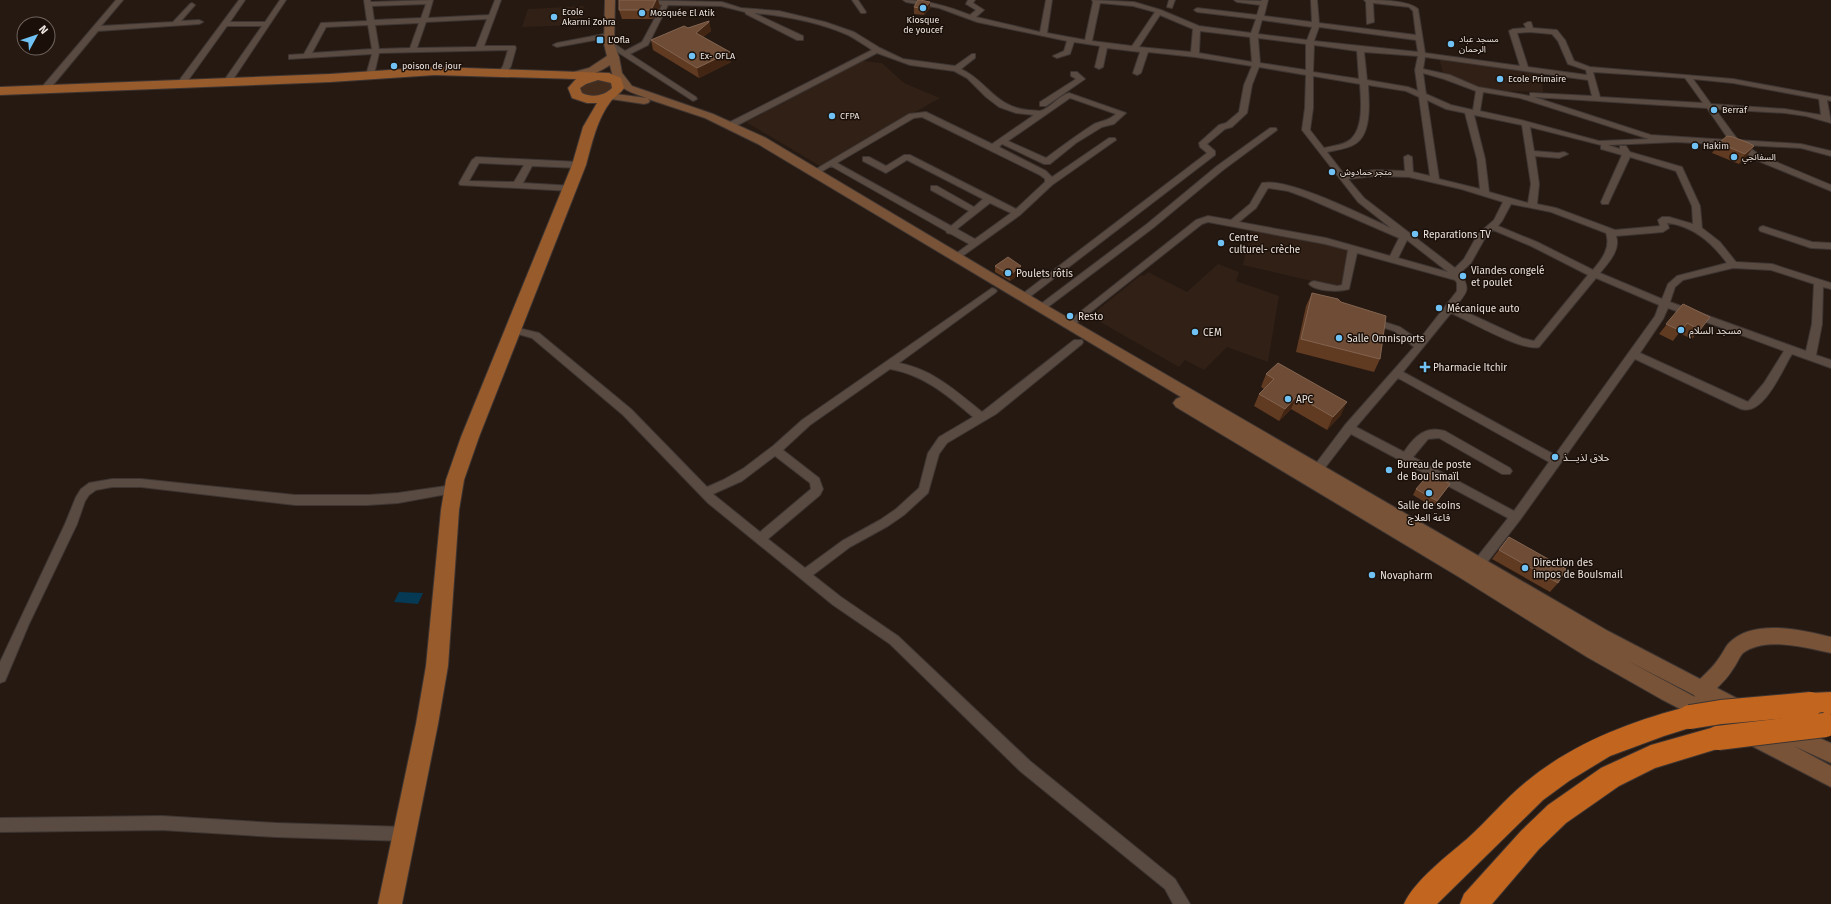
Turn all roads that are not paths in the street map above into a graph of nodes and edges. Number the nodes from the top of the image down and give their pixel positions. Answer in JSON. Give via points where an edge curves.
{"nodes":[{"id":1,"x":120,"y":0,"type":"edge"},
{"id":2,"x":242,"y":0,"type":"edge"},
{"id":3,"x":283,"y":0,"type":"edge"},
{"id":4,"x":498,"y":0,"type":"edge"},
{"id":5,"x":610,"y":0,"type":"edge"},
{"id":6,"x":635,"y":0,"type":"edge"},
{"id":7,"x":855,"y":0,"type":"edge"},
{"id":8,"x":906,"y":0,"type":"edge"},
{"id":9,"x":1049,"y":0,"type":"edge"},
{"id":10,"x":1096,"y":0,"type":"edge"},
{"id":11,"x":1237,"y":0,"type":"edge"},
{"id":12,"x":1314,"y":0,"type":"edge"},
{"id":13,"x":1368,"y":0,"type":"edge"},
{"id":14,"x":430,"y":1,"type":"edge"},
{"id":15,"x":914,"y":1,"type":"edge"},
{"id":16,"x":368,"y":2,"type":"edge"},
{"id":17,"x":1265,"y":2,"type":"edge"},
{"id":18,"x":666,"y":3,"type":"junction"},
{"id":19,"x":1145,"y":3,"type":"edge"},
{"id":20,"x":192,"y":5,"type":"dead end"},
{"id":21,"x":742,"y":10,"type":"junction"},
{"id":22,"x":973,"y":10,"type":"edge"},
{"id":23,"x":1197,"y":10,"type":"dead end"},
{"id":24,"x":1159,"y":11,"type":"junction"},
{"id":25,"x":863,"y":12,"type":"dead end"},
{"id":26,"x":492,"y":17,"type":"junction"},
{"id":27,"x":1258,"y":18,"type":"junction"},
{"id":28,"x":424,"y":20,"type":"junction"},
{"id":29,"x":199,"y":22,"type":"dead end"},
{"id":30,"x":1370,"y":22,"type":"dead end"},
{"id":31,"x":371,"y":23,"type":"junction"},
{"id":32,"x":175,"y":24,"type":"junction"},
{"id":33,"x":223,"y":24,"type":"junction"},
{"id":34,"x":266,"y":24,"type":"junction"},
{"id":35,"x":1316,"y":25,"type":"junction"},
{"id":36,"x":1197,"y":28,"type":"junction"},
{"id":37,"x":96,"y":29,"type":"junction"},
{"id":38,"x":1043,"y":35,"type":"junction"},
{"id":39,"x":1254,"y":36,"type":"junction"},
{"id":40,"x":800,"y":38,"type":"dead end"},
{"id":41,"x":1420,"y":38,"type":"junction"},
{"id":42,"x":1071,"y":40,"type":"junction"},
{"id":43,"x":1088,"y":42,"type":"junction"},
{"id":44,"x":1310,"y":43,"type":"junction"},
{"id":45,"x":557,"y":45,"type":"dead end"},
{"id":46,"x":614,"y":45,"type":"junction"},
{"id":47,"x":1104,"y":45,"type":"junction"},
{"id":48,"x":1135,"y":48,"type":"junction"},
{"id":49,"x":479,"y":49,"type":"junction"},
{"id":50,"x":1360,"y":49,"type":"junction"},
{"id":51,"x":412,"y":50,"type":"junction"},
{"id":52,"x":878,"y":50,"type":"junction"},
{"id":53,"x":1145,"y":50,"type":"junction"},
{"id":54,"x":376,"y":51,"type":"junction"},
{"id":55,"x":1195,"y":55,"type":"junction"},
{"id":56,"x":1422,"y":55,"type":"junction"},
{"id":57,"x":307,"y":56,"type":"junction"},
{"id":58,"x":972,"y":56,"type":"dead end"},
{"id":59,"x":1057,"y":56,"type":"dead end"},
{"id":60,"x":292,"y":57,"type":"dead end"},
{"id":61,"x":1256,"y":65,"type":"junction"},
{"id":62,"x":1099,"y":67,"type":"dead end"},
{"id":63,"x":1525,"y":68,"type":"junction"},
{"id":64,"x":956,"y":69,"type":"junction"},
{"id":65,"x":1589,"y":69,"type":"junction"},
{"id":66,"x":1420,"y":70,"type":"junction"},
{"id":67,"x":504,"y":72,"type":"junction"},
{"id":68,"x":1137,"y":73,"type":"dead end"},
{"id":69,"x":1309,"y":73,"type":"junction"},
{"id":70,"x":1074,"y":74,"type":"dead end"},
{"id":71,"x":370,"y":75,"type":"junction"},
{"id":72,"x":591,"y":75,"type":"junction"},
{"id":73,"x":1687,"y":76,"type":"junction"},
{"id":74,"x":1590,"y":78,"type":"junction"},
{"id":75,"x":621,"y":81,"type":"junction"},
{"id":76,"x":227,"y":82,"type":"junction"},
{"id":77,"x":1362,"y":82,"type":"junction"},
{"id":78,"x":182,"y":84,"type":"junction"},
{"id":79,"x":45,"y":89,"type":"junction"},
{"id":80,"x":1480,"y":89,"type":"junction"},
{"id":81,"x":0,"y":91,"type":"edge"},
{"id":82,"x":1505,"y":93,"type":"junction"},
{"id":83,"x":578,"y":96,"type":"junction"},
{"id":84,"x":608,"y":97,"type":"junction"},
{"id":85,"x":1426,"y":98,"type":"junction"},
{"id":86,"x":1596,"y":98,"type":"junction"},
{"id":87,"x":1827,"y":98,"type":"edge"},
{"id":88,"x":693,"y":99,"type":"dead end"},
{"id":89,"x":1707,"y":106,"type":"junction"},
{"id":90,"x":1473,"y":112,"type":"junction"},
{"id":91,"x":1043,"y":113,"type":"junction"},
{"id":92,"x":1828,"y":120,"type":"edge"},
{"id":93,"x":1526,"y":124,"type":"junction"},
{"id":94,"x":731,"y":126,"type":"junction"},
{"id":95,"x":590,"y":127,"type":"junction"},
{"id":96,"x":1273,"y":130,"type":"dead end"},
{"id":97,"x":1578,"y":138,"type":"junction"},
{"id":98,"x":1112,"y":140,"type":"dead end"},
{"id":99,"x":1676,"y":140,"type":"junction"},
{"id":100,"x":1002,"y":141,"type":"junction"},
{"id":101,"x":1736,"y":143,"type":"junction"},
{"id":102,"x":1620,"y":144,"type":"junction"},
{"id":103,"x":993,"y":147,"type":"junction"},
{"id":104,"x":1321,"y":151,"type":"junction"},
{"id":105,"x":1530,"y":153,"type":"junction"},
{"id":106,"x":1564,"y":154,"type":"dead end"},
{"id":107,"x":1627,"y":154,"type":"junction"},
{"id":108,"x":1831,"y":154,"type":"edge"},
{"id":109,"x":1408,"y":157,"type":"dead end"},
{"id":110,"x":866,"y":159,"type":"dead end"},
{"id":111,"x":529,"y":163,"type":"junction"},
{"id":112,"x":831,"y":163,"type":"junction"},
{"id":113,"x":579,"y":165,"type":"junction"},
{"id":114,"x":815,"y":172,"type":"junction"},
{"id":115,"x":1409,"y":174,"type":"junction"},
{"id":116,"x":1342,"y":177,"type":"junction"},
{"id":117,"x":1435,"y":180,"type":"junction"},
{"id":118,"x":1049,"y":183,"type":"junction"},
{"id":119,"x":517,"y":185,"type":"junction"},
{"id":120,"x":571,"y":188,"type":"junction"},
{"id":121,"x":934,"y":188,"type":"dead end"},
{"id":122,"x":1831,"y":188,"type":"edge"},
{"id":123,"x":1485,"y":193,"type":"junction"},
{"id":124,"x":989,"y":199,"type":"junction"},
{"id":125,"x":1508,"y":201,"type":"junction"},
{"id":126,"x":1605,"y":202,"type":"dead end"},
{"id":127,"x":1532,"y":207,"type":"junction"},
{"id":128,"x":975,"y":211,"type":"junction"},
{"id":129,"x":1017,"y":213,"type":"junction"},
{"id":130,"x":1233,"y":223,"type":"junction"},
{"id":131,"x":1493,"y":227,"type":"junction"},
{"id":132,"x":1698,"y":229,"type":"junction"},
{"id":133,"x":1763,"y":229,"type":"dead end"},
{"id":134,"x":950,"y":231,"type":"junction"},
{"id":135,"x":1610,"y":232,"type":"junction"},
{"id":136,"x":1405,"y":236,"type":"junction"},
{"id":137,"x":976,"y":243,"type":"junction"},
{"id":138,"x":1831,"y":246,"type":"edge"},
{"id":139,"x":1353,"y":249,"type":"junction"},
{"id":140,"x":957,"y":257,"type":"junction"},
{"id":141,"x":1393,"y":260,"type":"junction"},
{"id":142,"x":1733,"y":265,"type":"junction"},
{"id":143,"x":1594,"y":274,"type":"junction"},
{"id":144,"x":1457,"y":276,"type":"junction"},
{"id":145,"x":1820,"y":282,"type":"junction"},
{"id":146,"x":1314,"y":284,"type":"dead end"},
{"id":147,"x":1831,"y":286,"type":"edge"},
{"id":148,"x":992,"y":291,"type":"junction"},
{"id":149,"x":1024,"y":297,"type":"junction"},
{"id":150,"x":1666,"y":304,"type":"junction"},
{"id":151,"x":1041,"y":308,"type":"junction"},
{"id":152,"x":1450,"y":308,"type":"junction"},
{"id":153,"x":1359,"y":317,"type":"edge"},
{"id":154,"x":1070,"y":324,"type":"junction"},
{"id":155,"x":514,"y":330,"type":"junction"},
{"id":156,"x":1078,"y":342,"type":"junction"},
{"id":157,"x":1420,"y":346,"type":"junction"},
{"id":158,"x":1790,"y":349,"type":"junction"},
{"id":159,"x":1633,"y":354,"type":"junction"},
{"id":160,"x":1810,"y":357,"type":"junction"},
{"id":161,"x":1831,"y":364,"type":"edge"},
{"id":162,"x":890,"y":365,"type":"junction"},
{"id":163,"x":1397,"y":373,"type":"junction"},
{"id":164,"x":982,"y":418,"type":"junction"},
{"id":165,"x":1349,"y":428,"type":"junction"},
{"id":166,"x":775,"y":450,"type":"junction"},
{"id":167,"x":1405,"y":458,"type":"junction"},
{"id":168,"x":1556,"y":461,"type":"junction"},
{"id":169,"x":1317,"y":470,"type":"junction"},
{"id":170,"x":1506,"y":471,"type":"dead end"},
{"id":171,"x":453,"y":489,"type":"junction"},
{"id":172,"x":705,"y":492,"type":"junction"},
{"id":173,"x":1516,"y":517,"type":"junction"},
{"id":174,"x":760,"y":539,"type":"junction"},
{"id":175,"x":1478,"y":565,"type":"junction"},
{"id":176,"x":804,"y":575,"type":"junction"},
{"id":177,"x":1831,"y":645,"type":"edge"},
{"id":178,"x":3,"y":662,"type":"edge"},
{"id":179,"x":0,"y":678,"type":"edge"},
{"id":180,"x":1702,"y":691,"type":"junction"},
{"id":181,"x":1824,"y":714,"type":"edge"},
{"id":182,"x":1831,"y":753,"type":"edge"},
{"id":183,"x":1831,"y":777,"type":"edge"},
{"id":184,"x":0,"y":825,"type":"edge"},
{"id":185,"x":405,"y":834,"type":"junction"},
{"id":186,"x":390,"y":904,"type":"edge"},
{"id":187,"x":1182,"y":904,"type":"edge"},
{"id":188,"x":1418,"y":904,"type":"edge"},
{"id":189,"x":1474,"y":904,"type":"edge"}],
"edges":[{"from":1,"to":37,"type":"street"},
{"from":2,"to":33,"type":"street"},
{"from":3,"to":34,"type":"street"},
{"from":4,"to":26,"type":"street"},
{"from":5,"to":46,"type":"main road"},
{"from":6,"to":18,"type":"street"},
{"from":7,"to":25,"type":"street"},
{"from":8,"to":15,"type":"street"},
{"from":9,"to":38,"type":"street"},
{"from":10,"to":19,"type":"street"},
{"from":10,"to":43,"type":"street"},
{"from":11,"to":17,"type":"street"},
{"from":12,"to":35,"type":"street"},
{"from":13,"to":30,"type":"street"},
{"from":13,"to":41,"type":"street","via":[[1413,6],[1416,10]]},
{"from":14,"to":16,"type":"street"},
{"from":14,"to":28,"type":"street"},
{"from":15,"to":22,"type":"street"},
{"from":16,"to":31,"type":"street"},
{"from":17,"to":27,"type":"street"},
{"from":18,"to":21,"type":"street","via":[[722,4]]},
{"from":18,"to":46,"type":"street","via":[[645,43]]},
{"from":19,"to":24,"type":"street"},
{"from":20,"to":32,"type":"street"},
{"from":21,"to":40,"type":"street"},
{"from":21,"to":52,"type":"street","via":[[779,13],[822,24],[851,34]]},
{"from":22,"to":38,"type":"street"},
{"from":23,"to":27,"type":"street"},
{"from":24,"to":36,"type":"street"},
{"from":24,"to":48,"type":"street"},
{"from":26,"to":28,"type":"street"},
{"from":26,"to":49,"type":"street"},
{"from":27,"to":35,"type":"street"},
{"from":27,"to":39,"type":"street"},
{"from":28,"to":31,"type":"street"},
{"from":28,"to":51,"type":"street"},
{"from":29,"to":32,"type":"street"},
{"from":31,"to":54,"type":"street"},
{"from":31,"to":57,"type":"street","via":[[324,25]]},
{"from":32,"to":37,"type":"street"},
{"from":33,"to":34,"type":"street"},
{"from":33,"to":78,"type":"street"},
{"from":34,"to":76,"type":"street"},
{"from":35,"to":41,"type":"street"},
{"from":35,"to":44,"type":"street"},
{"from":36,"to":39,"type":"street"},
{"from":36,"to":55,"type":"street"},
{"from":37,"to":79,"type":"street"},
{"from":38,"to":42,"type":"street"},
{"from":39,"to":44,"type":"street"},
{"from":39,"to":61,"type":"street"},
{"from":41,"to":56,"type":"street"},
{"from":42,"to":43,"type":"street"},
{"from":42,"to":59,"type":"street","via":[[1067,52]]},
{"from":43,"to":47,"type":"street"},
{"from":44,"to":50,"type":"street"},
{"from":44,"to":69,"type":"street"},
{"from":45,"to":46,"type":"street"},
{"from":46,"to":72,"type":"main road","via":[[610,58]]},
{"from":46,"to":75,"type":"main road"},
{"from":46,"to":88,"type":"street"},
{"from":47,"to":48,"type":"street"},
{"from":47,"to":62,"type":"street"},
{"from":48,"to":53,"type":"street"},
{"from":49,"to":51,"type":"street"},
{"from":49,"to":67,"type":"street","via":[[512,48]]},
{"from":50,"to":56,"type":"street"},
{"from":50,"to":77,"type":"street"},
{"from":51,"to":54,"type":"street"},
{"from":52,"to":64,"type":"street","via":[[906,62]]},
{"from":52,"to":94,"type":"street"},
{"from":53,"to":55,"type":"street"},
{"from":53,"to":68,"type":"street"},
{"from":54,"to":57,"type":"street"},
{"from":54,"to":71,"type":"street"},
{"from":55,"to":61,"type":"street"},
{"from":56,"to":63,"type":"street"},
{"from":56,"to":66,"type":"street"},
{"from":57,"to":60,"type":"street"},
{"from":58,"to":64,"type":"street"},
{"from":61,"to":69,"type":"street"},
{"from":61,"to":149,"type":"street","via":[[1248,85],[1243,113],[1203,143],[1212,151],[1210,155]]},
{"from":63,"to":65,"type":"street","via":[[1513,31],[1529,27],[1554,32],[1561,40],[1571,62]]},
{"from":63,"to":74,"type":"street"},
{"from":64,"to":91,"type":"street","via":[[970,76],[1006,108],[1015,112]]},
{"from":65,"to":73,"type":"street"},
{"from":65,"to":74,"type":"street"},
{"from":66,"to":80,"type":"street"},
{"from":66,"to":85,"type":"street"},
{"from":67,"to":71,"type":"main road","via":[[435,71]]},
{"from":67,"to":72,"type":"main road"},
{"from":67,"to":83,"type":"main road","via":[[546,81],[568,89]]},
{"from":69,"to":77,"type":"street"},
{"from":69,"to":104,"type":"street","via":[[1309,113],[1305,129]]},
{"from":70,"to":91,"type":"street","via":[[1081,79],[1038,108]]},
{"from":71,"to":76,"type":"main road"},
{"from":72,"to":75,"type":"main road"},
{"from":72,"to":83,"type":"main road","via":[[574,88]]},
{"from":73,"to":87,"type":"street"},
{"from":73,"to":89,"type":"street"},
{"from":74,"to":86,"type":"street"},
{"from":75,"to":84,"type":"main road","via":[[618,88]]},
{"from":75,"to":94,"type":"main road"},
{"from":76,"to":78,"type":"main road"},
{"from":77,"to":85,"type":"street","via":[[1408,89]]},
{"from":77,"to":104,"type":"street","via":[[1365,104],[1360,133],[1353,142]]},
{"from":78,"to":79,"type":"main road"},
{"from":79,"to":81,"type":"main road"},
{"from":80,"to":82,"type":"street"},
{"from":80,"to":90,"type":"street"},
{"from":82,"to":86,"type":"street"},
{"from":82,"to":99,"type":"street","via":[[1545,103],[1639,134]]},
{"from":83,"to":84,"type":"main road","via":[[590,100]]},
{"from":83,"to":95,"type":"main road","via":[[590,118]]},
{"from":84,"to":95,"type":"main road"},
{"from":84,"to":148,"type":"main road","via":[[636,99],[656,105],[745,142]]},
{"from":85,"to":90,"type":"street","via":[[1449,107]]},
{"from":85,"to":117,"type":"street"},
{"from":86,"to":89,"type":"street"},
{"from":87,"to":92,"type":"street"},
{"from":89,"to":92,"type":"street","via":[[1785,111]]},
{"from":89,"to":101,"type":"street"},
{"from":90,"to":93,"type":"street"},
{"from":90,"to":123,"type":"street"},
{"from":91,"to":100,"type":"street"},
{"from":91,"to":100,"type":"street","via":[[1069,95],[1122,113],[1111,122],[1099,125],[1073,141],[1047,162]]},
{"from":93,"to":97,"type":"street"},
{"from":93,"to":105,"type":"street"},
{"from":94,"to":114,"type":"main road"},
{"from":95,"to":113,"type":"main road"},
{"from":96,"to":151,"type":"street","via":[[1220,168],[1150,226]]},
{"from":97,"to":102,"type":"street"},
{"from":97,"to":107,"type":"street"},
{"from":98,"to":118,"type":"street"},
{"from":99,"to":101,"type":"street"},
{"from":99,"to":102,"type":"street"},
{"from":100,"to":103,"type":"street"},
{"from":101,"to":108,"type":"street","via":[[1800,146]]},
{"from":101,"to":122,"type":"street","via":[[1759,158]]},
{"from":102,"to":107,"type":"street"},
{"from":103,"to":112,"type":"street","via":[[928,115],[916,114]]},
{"from":103,"to":118,"type":"street","via":[[1046,176]]},
{"from":104,"to":116,"type":"street"},
{"from":105,"to":106,"type":"street","via":[[1559,156]]},
{"from":105,"to":127,"type":"street","via":[[1535,184]]},
{"from":107,"to":126,"type":"street"},
{"from":107,"to":132,"type":"street","via":[[1679,169],[1696,206]]},
{"from":109,"to":115,"type":"street"},
{"from":110,"to":124,"type":"street","via":[[886,170],[907,157]]},
{"from":111,"to":113,"type":"street"},
{"from":111,"to":119,"type":"street"},
{"from":111,"to":119,"type":"street","via":[[476,160],[463,183]]},
{"from":112,"to":114,"type":"street"},
{"from":112,"to":134,"type":"street"},
{"from":113,"to":120,"type":"main road"},
{"from":114,"to":140,"type":"main road"},
{"from":115,"to":116,"type":"street","via":[[1375,173]]},
{"from":115,"to":117,"type":"street"},
{"from":116,"to":136,"type":"street","via":[[1361,200]]},
{"from":117,"to":123,"type":"street"},
{"from":118,"to":129,"type":"street"},
{"from":119,"to":120,"type":"street"},
{"from":120,"to":155,"type":"main road"},
{"from":121,"to":128,"type":"street"},
{"from":123,"to":125,"type":"street"},
{"from":124,"to":128,"type":"street"},
{"from":124,"to":129,"type":"street"},
{"from":125,"to":127,"type":"street"},
{"from":125,"to":131,"type":"street"},
{"from":127,"to":135,"type":"street","via":[[1569,215]]},
{"from":128,"to":134,"type":"street"},
{"from":129,"to":137,"type":"street"},
{"from":130,"to":136,"type":"street","via":[[1253,206],[1265,185],[1270,184],[1340,208]]},
{"from":130,"to":139,"type":"street","via":[[1326,241]]},
{"from":130,"to":154,"type":"street","via":[[1208,219],[1198,222]]},
{"from":131,"to":143,"type":"street"},
{"from":131,"to":144,"type":"street","via":[[1481,236]]},
{"from":132,"to":135,"type":"street","via":[[1665,220],[1662,222],[1663,229]]},
{"from":132,"to":142,"type":"street","via":[[1717,242]]},
{"from":133,"to":138,"type":"street","via":[[1811,245]]},
{"from":134,"to":137,"type":"street"},
{"from":135,"to":143,"type":"street","via":[[1613,240],[1609,256]]},
{"from":136,"to":141,"type":"street"},
{"from":136,"to":144,"type":"street"},
{"from":137,"to":140,"type":"street"},
{"from":139,"to":141,"type":"street"},
{"from":139,"to":146,"type":"street","via":[[1346,287],[1337,289]]},
{"from":140,"to":149,"type":"main road"},
{"from":141,"to":144,"type":"street"},
{"from":142,"to":145,"type":"street","via":[[1772,267]]},
{"from":142,"to":150,"type":"street","via":[[1680,278],[1671,286]]},
{"from":143,"to":150,"type":"street"},
{"from":143,"to":152,"type":"street","via":[[1535,345],[1519,341]]},
{"from":144,"to":152,"type":"street","via":[[1462,283],[1462,291]]},
{"from":145,"to":147,"type":"street"},
{"from":145,"to":160,"type":"street","via":[[1817,324]]},
{"from":148,"to":156,"type":"main road"},
{"from":148,"to":162,"type":"street"},
{"from":149,"to":151,"type":"main road"},
{"from":150,"to":158,"type":"street"},
{"from":150,"to":159,"type":"street","via":[[1660,317]]},
{"from":151,"to":154,"type":"main road"},
{"from":152,"to":157,"type":"street"},
{"from":153,"to":157,"type":"street","via":[[1387,324]]},
{"from":154,"to":169,"type":"main road"},
{"from":155,"to":171,"type":"main road","via":[[470,438]]},
{"from":155,"to":172,"type":"street","via":[[535,335],[627,412]]},
{"from":156,"to":164,"type":"street"},
{"from":156,"to":183,"type":"main road","via":[[1594,651],[1668,693]]},
{"from":157,"to":163,"type":"street"},
{"from":158,"to":159,"type":"street","via":[[1765,389],[1753,405],[1749,406],[1716,394]]},
{"from":158,"to":160,"type":"street"},
{"from":159,"to":168,"type":"street"},
{"from":160,"to":161,"type":"street"},
{"from":162,"to":164,"type":"street","via":[[910,368],[927,375]]},
{"from":162,"to":166,"type":"street","via":[[807,421]]},
{"from":163,"to":165,"type":"street"},
{"from":163,"to":168,"type":"street"},
{"from":164,"to":176,"type":"street","via":[[943,440],[934,453],[924,490],[900,512],[846,544]]},
{"from":165,"to":167,"type":"street"},
{"from":165,"to":169,"type":"street"},
{"from":166,"to":172,"type":"street","via":[[733,481]]},
{"from":166,"to":174,"type":"street","via":[[815,481],[817,489]]},
{"from":167,"to":170,"type":"street","via":[[1423,436],[1433,432],[1441,434]]},
{"from":167,"to":173,"type":"street"},
{"from":168,"to":173,"type":"street"},
{"from":169,"to":175,"type":"main road"},
{"from":171,"to":178,"type":"street","via":[[398,498],[303,500],[141,483],[93,486],[80,500],[71,524]]},
{"from":171,"to":185,"type":"main road","via":[[437,666]]},
{"from":172,"to":174,"type":"street"},
{"from":173,"to":175,"type":"street"},
{"from":174,"to":176,"type":"street"},
{"from":175,"to":180,"type":"main road","via":[[1601,637]]},
{"from":176,"to":187,"type":"street","via":[[837,602],[894,640],[1025,766],[1170,884]]},
{"from":177,"to":180,"type":"main road","via":[[1805,639],[1766,636],[1754,638],[1736,648]]},
{"from":178,"to":179,"type":"street"},
{"from":180,"to":182,"type":"main road"},
{"from":181,"to":188,"type":"highway","bridge":true,"via":[[1721,712],[1664,724],[1602,747],[1534,791],[1485,840],[1450,870]]},
{"from":181,"to":189,"type":"highway","bridge":true,"via":[[1786,730],[1718,738],[1652,757],[1610,777],[1557,814],[1530,840]]},
{"from":184,"to":185,"type":"street","via":[[162,823]]},
{"from":185,"to":186,"type":"main road"}]}
